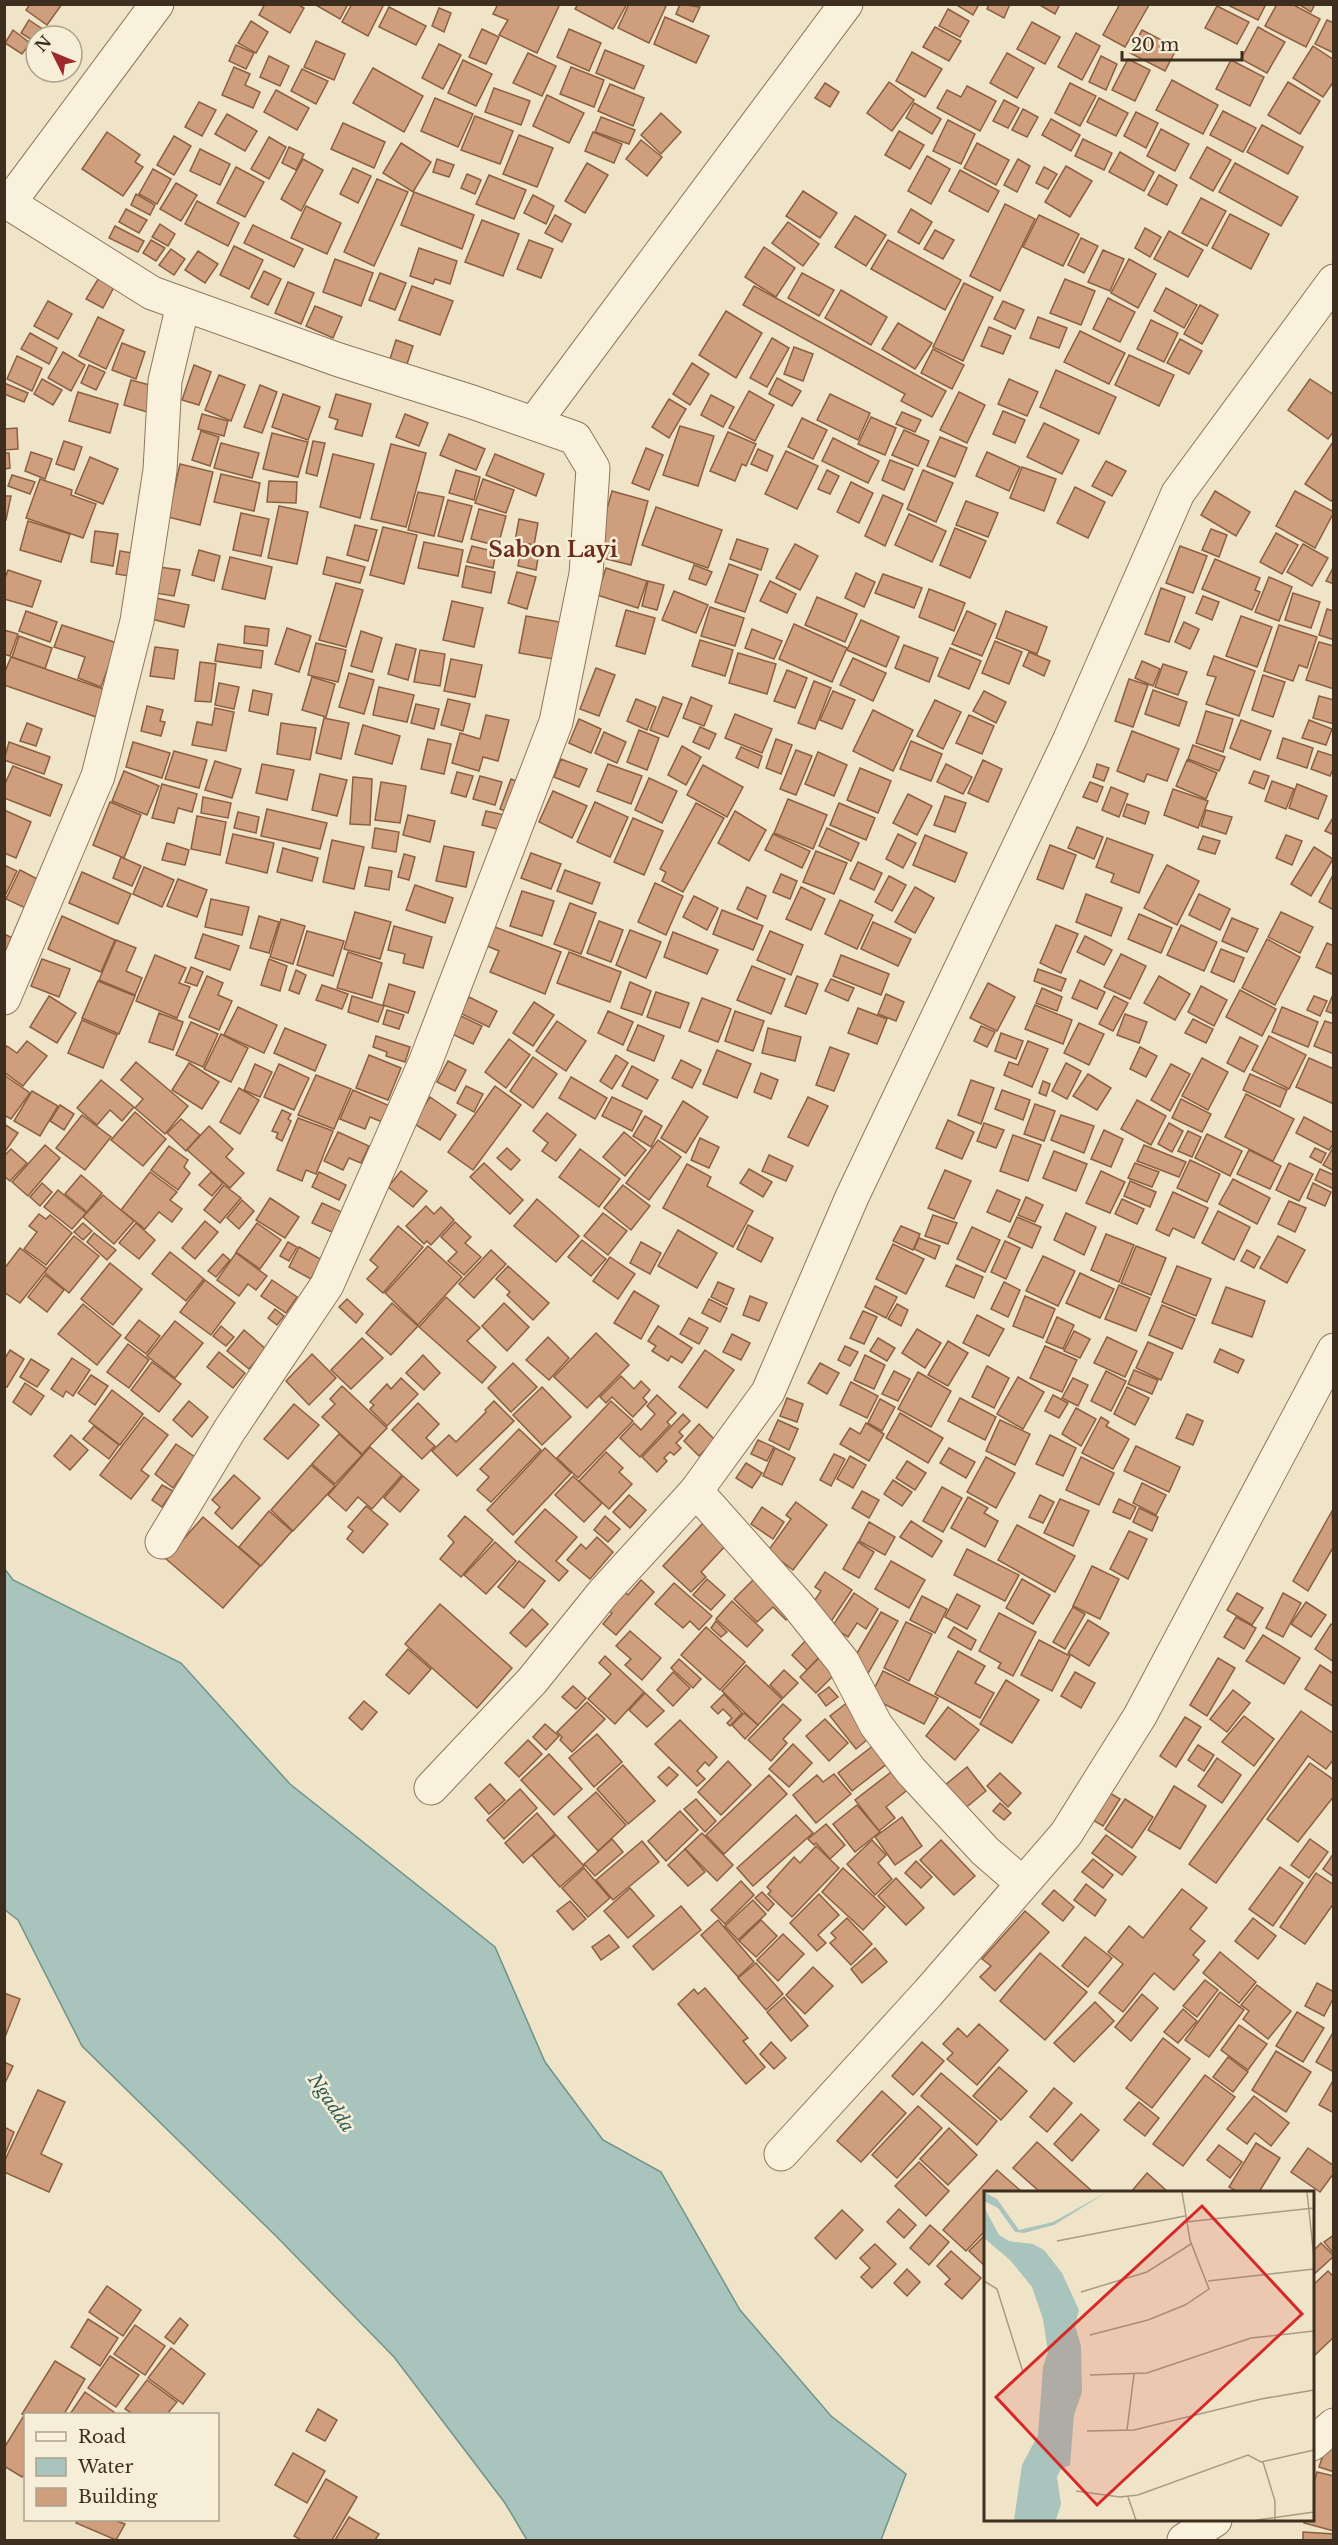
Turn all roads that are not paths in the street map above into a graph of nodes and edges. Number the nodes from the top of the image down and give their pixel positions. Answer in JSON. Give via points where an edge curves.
{"nodes":[{"id":1,"x":157,"y":4,"type":"edge"},
{"id":2,"x":846,"y":4,"type":"edge"},
{"id":3,"x":7,"y":202,"type":"edge"},
{"id":4,"x":1334,"y":281,"type":"edge"},
{"id":5,"x":183,"y":305,"type":"junction"},
{"id":6,"x":534,"y":423,"type":"junction"},
{"id":7,"x":4,"y":998,"type":"edge"},
{"id":8,"x":1334,"y":1350,"type":"edge"},
{"id":9,"x":696,"y":1491,"type":"junction"},
{"id":10,"x":162,"y":1542,"type":"dead end"},
{"id":11,"x":431,"y":1788,"type":"dead end"},
{"id":12,"x":1023,"y":1883,"type":"junction"},
{"id":13,"x":781,"y":2154,"type":"dead end"},
{"id":14,"x":1334,"y":2426,"type":"edge"},
{"id":15,"x":1314,"y":2442,"type":"edge"},
{"id":16,"x":1214,"y":2521,"type":"edge"},
{"id":17,"x":1184,"y":2541,"type":"edge"}],
"edges":[{"from":1,"to":3,"type":"street"},
{"from":2,"to":6,"type":"street"},
{"from":3,"to":5,"type":"street","via":[[152,293]]},
{"from":4,"to":9,"type":"street","via":[[1178,493],[1070,740],[852,1197],[768,1392]]},
{"from":5,"to":6,"type":"street"},
{"from":5,"to":7,"type":"street","via":[[165,381],[160,470],[137,621],[98,776]]},
{"from":6,"to":10,"type":"street","via":[[575,438],[593,468],[586,574],[556,722],[424,1063],[327,1285],[229,1431]]},
{"from":8,"to":12,"type":"street","via":[[1140,1716],[1066,1834]]},
{"from":9,"to":11,"type":"street","via":[[603,1593],[532,1681]]},
{"from":9,"to":12,"type":"street","via":[[843,1662],[876,1725],[911,1771],[985,1851]]},
{"from":12,"to":13,"type":"street"},
{"from":14,"to":15,"type":"street"},
{"from":16,"to":17,"type":"street"}]}
